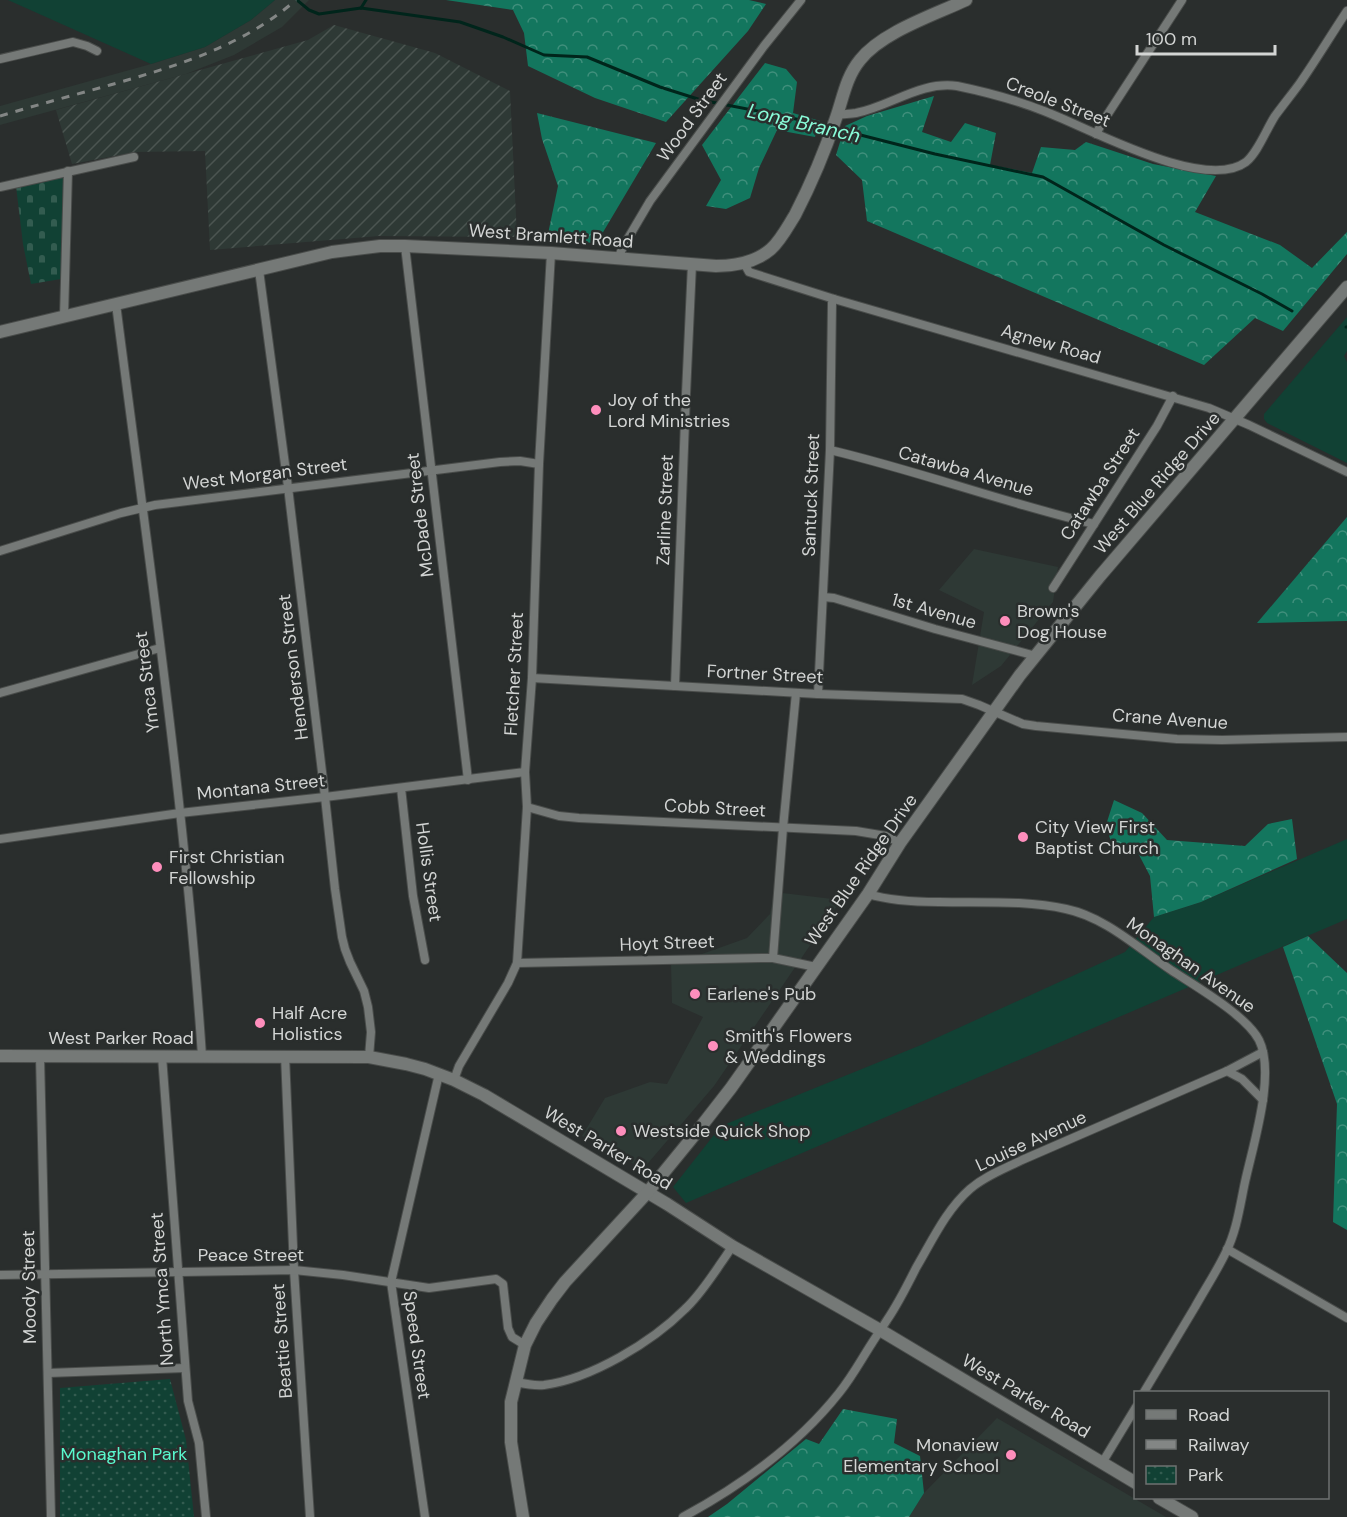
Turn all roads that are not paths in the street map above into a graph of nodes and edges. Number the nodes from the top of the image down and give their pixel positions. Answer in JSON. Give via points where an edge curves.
{"nodes":[{"id":1,"x":801,"y":0,"type":"edge"},
{"id":2,"x":966,"y":0,"type":"edge"},
{"id":3,"x":1182,"y":0,"type":"edge"},
{"id":4,"x":1347,"y":11,"type":"edge"},
{"id":5,"x":98,"y":51,"type":"dead end"},
{"id":6,"x":0,"y":59,"type":"edge"},
{"id":7,"x":836,"y":118,"type":"junction"},
{"id":8,"x":1096,"y":134,"type":"junction"},
{"id":9,"x":134,"y":157,"type":"dead end"},
{"id":10,"x":68,"y":171,"type":"junction"},
{"id":11,"x":0,"y":187,"type":"edge"},
{"id":12,"x":405,"y":246,"type":"junction"},
{"id":13,"x":551,"y":253,"type":"junction"},
{"id":14,"x":618,"y":258,"type":"junction"},
{"id":15,"x":744,"y":263,"type":"junction"},
{"id":16,"x":692,"y":264,"type":"junction"},
{"id":17,"x":259,"y":270,"type":"junction"},
{"id":18,"x":1347,"y":287,"type":"edge"},
{"id":19,"x":834,"y":299,"type":"junction"},
{"id":20,"x":116,"y":304,"type":"junction"},
{"id":21,"x":64,"y":317,"type":"junction"},
{"id":22,"x":0,"y":332,"type":"edge"},
{"id":23,"x":1173,"y":396,"type":"junction"},
{"id":24,"x":1235,"y":419,"type":"junction"},
{"id":25,"x":830,"y":450,"type":"junction"},
{"id":26,"x":539,"y":464,"type":"junction"},
{"id":27,"x":431,"y":470,"type":"junction"},
{"id":28,"x":1347,"y":472,"type":"edge"},
{"id":29,"x":288,"y":487,"type":"junction"},
{"id":30,"x":142,"y":508,"type":"junction"},
{"id":31,"x":1094,"y":524,"type":"junction"},
{"id":32,"x":0,"y":551,"type":"edge"},
{"id":33,"x":1053,"y":588,"type":"dead end"},
{"id":34,"x":823,"y":597,"type":"junction"},
{"id":35,"x":160,"y":648,"type":"junction"},
{"id":36,"x":1036,"y":656,"type":"junction"},
{"id":37,"x":532,"y":678,"type":"junction"},
{"id":38,"x":675,"y":686,"type":"junction"},
{"id":39,"x":0,"y":693,"type":"edge"},
{"id":40,"x":796,"y":693,"type":"junction"},
{"id":41,"x":818,"y":694,"type":"junction"},
{"id":42,"x":993,"y":712,"type":"junction"},
{"id":43,"x":1347,"y":737,"type":"edge"},
{"id":44,"x":525,"y":772,"type":"junction"},
{"id":45,"x":468,"y":780,"type":"junction"},
{"id":46,"x":401,"y":788,"type":"junction"},
{"id":47,"x":326,"y":797,"type":"junction"},
{"id":48,"x":527,"y":807,"type":"junction"},
{"id":49,"x":180,"y":813,"type":"junction"},
{"id":50,"x":783,"y":828,"type":"junction"},
{"id":51,"x":0,"y":839,"type":"edge"},
{"id":52,"x":900,"y":843,"type":"junction"},
{"id":53,"x":868,"y":894,"type":"junction"},
{"id":54,"x":774,"y":958,"type":"junction"},
{"id":55,"x":425,"y":960,"type":"dead end"},
{"id":56,"x":517,"y":963,"type":"junction"},
{"id":57,"x":816,"y":967,"type":"junction"},
{"id":58,"x":1263,"y":1052,"type":"junction"},
{"id":59,"x":0,"y":1055,"type":"edge"},
{"id":60,"x":285,"y":1055,"type":"junction"},
{"id":61,"x":162,"y":1056,"type":"junction"},
{"id":62,"x":202,"y":1056,"type":"junction"},
{"id":63,"x":40,"y":1057,"type":"junction"},
{"id":64,"x":369,"y":1057,"type":"junction"},
{"id":65,"x":1227,"y":1071,"type":"junction"},
{"id":66,"x":439,"y":1074,"type":"junction"},
{"id":67,"x":454,"y":1080,"type":"junction"},
{"id":68,"x":1263,"y":1100,"type":"junction"},
{"id":69,"x":647,"y":1193,"type":"junction"},
{"id":70,"x":732,"y":1246,"type":"junction"},
{"id":71,"x":1227,"y":1250,"type":"junction"},
{"id":72,"x":294,"y":1270,"type":"junction"},
{"id":73,"x":177,"y":1271,"type":"junction"},
{"id":74,"x":0,"y":1275,"type":"edge"},
{"id":75,"x":45,"y":1275,"type":"junction"},
{"id":76,"x":391,"y":1282,"type":"junction"},
{"id":77,"x":1347,"y":1318,"type":"edge"},
{"id":78,"x":880,"y":1330,"type":"junction"},
{"id":79,"x":525,"y":1345,"type":"junction"},
{"id":80,"x":185,"y":1368,"type":"junction"},
{"id":81,"x":48,"y":1373,"type":"junction"},
{"id":82,"x":516,"y":1382,"type":"junction"},
{"id":83,"x":1145,"y":1391,"type":"edge"},
{"id":84,"x":1134,"y":1410,"type":"edge"},
{"id":85,"x":1102,"y":1463,"type":"junction"},
{"id":86,"x":1134,"y":1482,"type":"edge"},
{"id":87,"x":1162,"y":1499,"type":"edge"},
{"id":88,"x":51,"y":1517,"type":"edge"},
{"id":89,"x":206,"y":1517,"type":"edge"},
{"id":90,"x":310,"y":1517,"type":"edge"},
{"id":91,"x":425,"y":1517,"type":"edge"},
{"id":92,"x":524,"y":1517,"type":"edge"},
{"id":93,"x":682,"y":1517,"type":"edge"},
{"id":94,"x":1192,"y":1517,"type":"edge"}],
"edges":[{"from":1,"to":14,"type":"street","name":"Wood Street","via":[[650,201]]},
{"from":2,"to":7,"type":"street","name":"West Bramlett Road","via":[[873,46],[848,78]]},
{"from":3,"to":8,"type":"street"},
{"from":4,"to":8,"type":"street","name":"Creole Street","via":[[1246,162],[1233,168],[1206,169],[1165,161]]},
{"from":5,"to":6,"type":"street","via":[[73,42]]},
{"from":7,"to":8,"type":"street","name":"Creole Street","via":[[929,86],[949,85],[1025,104]]},
{"from":7,"to":15,"type":"street","name":"West Bramlett Road","via":[[789,226],[772,249]]},
{"from":9,"to":10,"type":"street"},
{"from":10,"to":11,"type":"street"},
{"from":10,"to":21,"type":"street"},
{"from":12,"to":13,"type":"street","name":"West Bramlett Road"},
{"from":12,"to":17,"type":"street","name":"West Bramlett Road","via":[[349,249]]},
{"from":12,"to":27,"type":"street","name":"McDade Street"},
{"from":13,"to":14,"type":"street","name":"West Bramlett Road"},
{"from":13,"to":26,"type":"street","name":"Fletcher Street"},
{"from":14,"to":16,"type":"street","name":"West Bramlett Road"},
{"from":15,"to":16,"type":"street","name":"West Bramlett Road"},
{"from":15,"to":19,"type":"street","name":"Agnew Road","via":[[749,272]]},
{"from":16,"to":38,"type":"street","name":"Zarline Street"},
{"from":17,"to":20,"type":"street","name":"West Bramlett Road"},
{"from":17,"to":29,"type":"street","name":"Henderson Street"},
{"from":18,"to":24,"type":"street","name":"West Blue Ridge Drive"},
{"from":19,"to":23,"type":"street","name":"Agnew Road"},
{"from":19,"to":25,"type":"street","name":"Santuck Street"},
{"from":20,"to":21,"type":"street","name":"West Bramlett Road"},
{"from":20,"to":30,"type":"street","name":"Ymca Street"},
{"from":21,"to":22,"type":"street","name":"West Bramlett Road"},
{"from":23,"to":24,"type":"street","name":"Agnew Road"},
{"from":23,"to":31,"type":"street","name":"Catawba Street"},
{"from":24,"to":28,"type":"street","name":"Agnew Road"},
{"from":24,"to":36,"type":"street","name":"West Blue Ridge Drive"},
{"from":25,"to":31,"type":"street","name":"Catawba Avenue"},
{"from":25,"to":34,"type":"street","name":"Santuck Street"},
{"from":26,"to":27,"type":"street","name":"West Morgan Street","via":[[500,462]]},
{"from":26,"to":37,"type":"street","name":"Fletcher Street"},
{"from":27,"to":29,"type":"street","name":"West Morgan Street"},
{"from":27,"to":45,"type":"street","name":"McDade Street"},
{"from":29,"to":30,"type":"street","name":"West Morgan Street"},
{"from":29,"to":47,"type":"street","name":"Henderson Street"},
{"from":30,"to":32,"type":"street","name":"West Morgan Street"},
{"from":30,"to":35,"type":"street","name":"Ymca Street"},
{"from":31,"to":33,"type":"street","name":"Catawba Street"},
{"from":34,"to":36,"type":"street","name":"1st Avenue"},
{"from":34,"to":41,"type":"street","name":"Santuck Street"},
{"from":35,"to":39,"type":"street"},
{"from":35,"to":49,"type":"street","name":"Ymca Street"},
{"from":36,"to":42,"type":"street","name":"West Blue Ridge Drive"},
{"from":37,"to":38,"type":"street","name":"Fortner Street"},
{"from":37,"to":44,"type":"street","name":"Fletcher Street"},
{"from":38,"to":40,"type":"street","name":"Fortner Street"},
{"from":40,"to":41,"type":"street","name":"Fortner Street"},
{"from":40,"to":50,"type":"street"},
{"from":41,"to":42,"type":"street","name":"Fortner Street","via":[[962,699]]},
{"from":42,"to":43,"type":"street","name":"Crane Avenue","via":[[1029,725],[1177,739]]},
{"from":42,"to":52,"type":"street","name":"West Blue Ridge Drive"},
{"from":44,"to":45,"type":"street","name":"Montana Street"},
{"from":44,"to":48,"type":"street","name":"Fletcher Street"},
{"from":45,"to":46,"type":"street","name":"Montana Street"},
{"from":46,"to":47,"type":"street","name":"Montana Street"},
{"from":46,"to":55,"type":"street","name":"Hollis Street","via":[[413,897]]},
{"from":47,"to":49,"type":"street","name":"Montana Street"},
{"from":47,"to":64,"type":"street","name":"Henderson Street","via":[[342,938],[369,1007]]},
{"from":48,"to":50,"type":"street","name":"Cobb Street","via":[[579,818]]},
{"from":48,"to":56,"type":"street","name":"Fletcher Street"},
{"from":49,"to":51,"type":"street","name":"Montana Street"},
{"from":49,"to":62,"type":"street","name":"Ymca Street"},
{"from":50,"to":52,"type":"street","name":"Cobb Street","via":[[856,831],[886,836]]},
{"from":50,"to":54,"type":"street"},
{"from":52,"to":53,"type":"street","name":"West Blue Ridge Drive"},
{"from":53,"to":57,"type":"street","name":"West Blue Ridge Drive"},
{"from":53,"to":58,"type":"street","name":"Monaghan Avenue","via":[[910,901],[1042,905],[1086,914],[1245,1021]]},
{"from":54,"to":56,"type":"street","name":"Hoyt Street"},
{"from":54,"to":57,"type":"street","name":"Hoyt Street"},
{"from":56,"to":67,"type":"street","name":"Fletcher Street"},
{"from":57,"to":69,"type":"street","name":"West Blue Ridge Drive","via":[[731,1088]]},
{"from":58,"to":65,"type":"street","name":"Louise Avenue"},
{"from":58,"to":68,"type":"street","name":"Monaghan Avenue"},
{"from":59,"to":63,"type":"street","name":"West Parker Road"},
{"from":60,"to":62,"type":"street","name":"West Parker Road"},
{"from":60,"to":64,"type":"street","name":"West Parker Road"},
{"from":60,"to":72,"type":"street","name":"Beattie Street"},
{"from":61,"to":62,"type":"street","name":"West Parker Road"},
{"from":61,"to":63,"type":"street","name":"West Parker Road"},
{"from":61,"to":73,"type":"street","name":"North Ymca Street"},
{"from":63,"to":75,"type":"street","name":"Moody Street"},
{"from":64,"to":66,"type":"street","name":"West Parker Road"},
{"from":65,"to":68,"type":"street","via":[[1242,1079]]},
{"from":65,"to":78,"type":"street","name":"Louise Avenue","via":[[978,1183],[942,1223]]},
{"from":66,"to":67,"type":"street","name":"West Parker Road"},
{"from":66,"to":76,"type":"street","name":"Speed Street"},
{"from":67,"to":69,"type":"street","name":"West Parker Road"},
{"from":68,"to":71,"type":"street","name":"Monaghan Avenue"},
{"from":69,"to":70,"type":"street","name":"West Parker Road"},
{"from":69,"to":79,"type":"street","name":"West Blue Ridge Drive","via":[[565,1282]]},
{"from":70,"to":78,"type":"street","name":"West Parker Road"},
{"from":70,"to":82,"type":"street","via":[[687,1308],[634,1349],[558,1382]]},
{"from":71,"to":77,"type":"street"},
{"from":71,"to":83,"type":"street","name":"Monaghan Avenue"},
{"from":72,"to":73,"type":"street","name":"Peace Street"},
{"from":72,"to":76,"type":"street","name":"Peace Street"},
{"from":72,"to":90,"type":"street","name":"Beattie Street"},
{"from":73,"to":75,"type":"street","name":"Peace Street"},
{"from":73,"to":80,"type":"street","name":"North Ymca Street"},
{"from":74,"to":75,"type":"street","name":"Peace Street"},
{"from":75,"to":81,"type":"street","name":"Moody Street"},
{"from":76,"to":79,"type":"street","name":"Peace Street","via":[[429,1288],[500,1281],[508,1328]]},
{"from":76,"to":91,"type":"street","name":"Speed Street"},
{"from":78,"to":85,"type":"street","name":"West Parker Road"},
{"from":78,"to":93,"type":"street","name":"Louise Avenue","via":[[840,1392],[793,1441],[738,1485]]},
{"from":79,"to":82,"type":"street","name":"West Blue Ridge Drive"},
{"from":80,"to":81,"type":"street"},
{"from":80,"to":89,"type":"street","name":"North Ymca Street","via":[[188,1401],[199,1443]]},
{"from":81,"to":88,"type":"street","name":"Moody Street"},
{"from":82,"to":92,"type":"street","name":"West Blue Ridge Drive","via":[[511,1402],[511,1442]]},
{"from":84,"to":85,"type":"street"},
{"from":85,"to":86,"type":"street","name":"West Parker Road"},
{"from":87,"to":94,"type":"street"}]}
